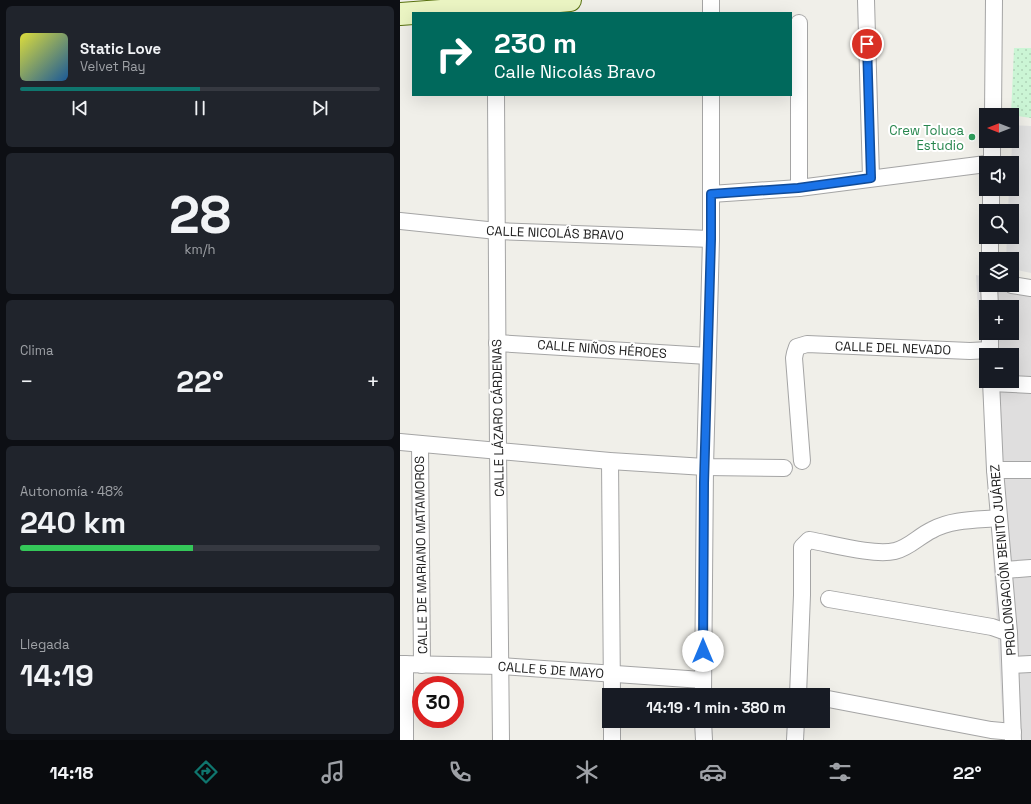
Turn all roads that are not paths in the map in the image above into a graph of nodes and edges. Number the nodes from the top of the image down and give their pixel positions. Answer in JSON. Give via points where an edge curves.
{"nodes":[{"id":1,"x":570,"y":0,"type":"edge"},
{"id":2,"x":711,"y":0,"type":"edge"},
{"id":3,"x":866,"y":0,"type":"edge"},
{"id":4,"x":994,"y":0,"type":"edge"},
{"id":5,"x":495,"y":10,"type":"edge"},
{"id":6,"x":448,"y":12,"type":"edge"},
{"id":7,"x":711,"y":12,"type":"edge"},
{"id":8,"x":412,"y":13,"type":"edge"},
{"id":9,"x":400,"y":14,"type":"edge"},
{"id":10,"x":799,"y":23,"type":"dead end"},
{"id":11,"x":496,"y":96,"type":"edge"},
{"id":12,"x":711,"y":96,"type":"edge"},
{"id":13,"x":993,"y":108,"type":"edge"},
{"id":14,"x":979,"y":165,"type":"edge"},
{"id":15,"x":871,"y":178,"type":"junction"},
{"id":16,"x":798,"y":188,"type":"junction"},
{"id":17,"x":711,"y":194,"type":"junction"},
{"id":18,"x":400,"y":221,"type":"edge"},
{"id":19,"x":497,"y":231,"type":"junction"},
{"id":20,"x":711,"y":239,"type":"junction"},
{"id":21,"x":1019,"y":286,"type":"edge"},
{"id":22,"x":1031,"y":288,"type":"edge"},
{"id":23,"x":497,"y":343,"type":"junction"},
{"id":24,"x":979,"y":351,"type":"edge"},
{"id":25,"x":708,"y":356,"type":"junction"},
{"id":26,"x":1019,"y":384,"type":"edge"},
{"id":27,"x":1031,"y":385,"type":"edge"},
{"id":28,"x":991,"y":388,"type":"edge"},
{"id":29,"x":400,"y":442,"type":"edge"},
{"id":30,"x":420,"y":444,"type":"junction"},
{"id":31,"x":498,"y":450,"type":"junction"},
{"id":32,"x":610,"y":461,"type":"junction"},
{"id":33,"x":802,"y":461,"type":"dead end"},
{"id":34,"x":705,"y":467,"type":"junction"},
{"id":35,"x":784,"y":468,"type":"dead end"},
{"id":36,"x":995,"y":470,"type":"junction"},
{"id":37,"x":1031,"y":470,"type":"edge"},
{"id":38,"x":999,"y":518,"type":"junction"},
{"id":39,"x":1031,"y":568,"type":"edge"},
{"id":40,"x":1004,"y":570,"type":"junction"},
{"id":41,"x":829,"y":600,"type":"dead end"},
{"id":42,"x":1009,"y":633,"type":"junction"},
{"id":43,"x":403,"y":664,"type":"edge"},
{"id":44,"x":1031,"y":664,"type":"edge"},
{"id":45,"x":422,"y":665,"type":"junction"},
{"id":46,"x":1011,"y":665,"type":"junction"},
{"id":47,"x":501,"y":666,"type":"junction"},
{"id":48,"x":612,"y":674,"type":"junction"},
{"id":49,"x":612,"y":688,"type":"edge"},
{"id":50,"x":703,"y":688,"type":"edge"},
{"id":51,"x":798,"y":688,"type":"edge"},
{"id":52,"x":830,"y":699,"type":"edge"},
{"id":53,"x":612,"y":728,"type":"edge"},
{"id":54,"x":703,"y":728,"type":"edge"},
{"id":55,"x":796,"y":728,"type":"edge"},
{"id":56,"x":1013,"y":736,"type":"edge"},
{"id":57,"x":405,"y":740,"type":"edge"},
{"id":58,"x":501,"y":740,"type":"edge"},
{"id":59,"x":612,"y":740,"type":"edge"},
{"id":60,"x":704,"y":740,"type":"edge"},
{"id":61,"x":795,"y":740,"type":"edge"}],
"edges":[{"from":1,"to":5,"type":"main road"},
{"from":2,"to":7,"type":"street"},
{"from":3,"to":15,"type":"street"},
{"from":4,"to":13,"type":"street"},
{"from":5,"to":6,"type":"main road"},
{"from":8,"to":9,"type":"main road"},
{"from":10,"to":16,"type":"street"},
{"from":11,"to":19,"type":"street","name":"CALLE LÁZARO CÁRDENAS"},
{"from":12,"to":17,"type":"street"},
{"from":14,"to":15,"type":"street"},
{"from":15,"to":16,"type":"street"},
{"from":16,"to":17,"type":"street"},
{"from":17,"to":20,"type":"street"},
{"from":18,"to":19,"type":"street","name":"CALLE NICOLÁS BRAVO"},
{"from":19,"to":20,"type":"street","name":"CALLE NICOLÁS BRAVO"},
{"from":19,"to":23,"type":"street","name":"CALLE LÁZARO CÁRDENAS"},
{"from":20,"to":25,"type":"street"},
{"from":21,"to":22,"type":"street"},
{"from":23,"to":25,"type":"street","name":"CALLE NIÑOS HÉROES"},
{"from":23,"to":31,"type":"street","name":"CALLE LÁZARO CÁRDENAS"},
{"from":24,"to":33,"type":"street","name":"CALLE DEL NEVADO","via":[[807,344],[797,347],[794,358]]},
{"from":25,"to":34,"type":"street"},
{"from":26,"to":27,"type":"street"},
{"from":28,"to":36,"type":"street","name":"PROLONGACIÓN BENITO JUÁREZ"},
{"from":29,"to":30,"type":"street"},
{"from":30,"to":31,"type":"street"},
{"from":30,"to":45,"type":"street","name":"CALLE DE MARIANO MATAMOROS"},
{"from":31,"to":32,"type":"street"},
{"from":31,"to":47,"type":"street","name":"CALLE LÁZARO CÁRDENAS"},
{"from":32,"to":34,"type":"street"},
{"from":32,"to":48,"type":"street"},
{"from":34,"to":35,"type":"street"},
{"from":34,"to":50,"type":"street"},
{"from":36,"to":37,"type":"street"},
{"from":36,"to":38,"type":"street","name":"PROLONGACIÓN BENITO JUÁREZ"},
{"from":38,"to":40,"type":"street","name":"PROLONGACIÓN BENITO JUÁREZ"},
{"from":38,"to":51,"type":"street","via":[[956,522],[942,526],[894,551],[873,552],[809,540],[806,542],[802,547]]},
{"from":39,"to":40,"type":"street"},
{"from":40,"to":42,"type":"street","name":"PROLONGACIÓN BENITO JUÁREZ"},
{"from":41,"to":42,"type":"street","via":[[992,627]]},
{"from":42,"to":46,"type":"street","name":"PROLONGACIÓN BENITO JUÁREZ"},
{"from":43,"to":45,"type":"street","name":"CALLE 5 DE MAYO"},
{"from":43,"to":57,"type":"street"},
{"from":44,"to":46,"type":"street"},
{"from":45,"to":47,"type":"street","name":"CALLE 5 DE MAYO"},
{"from":46,"to":56,"type":"street","name":"PROLONGACIÓN BENITO JUÁREZ"},
{"from":47,"to":48,"type":"street","name":"CALLE 5 DE MAYO"},
{"from":47,"to":58,"type":"street","name":"CALLE LÁZARO CÁRDENAS"},
{"from":48,"to":49,"type":"street"},
{"from":48,"to":50,"type":"street","name":"CALLE 5 DE MAYO"},
{"from":52,"to":56,"type":"street"},
{"from":53,"to":59,"type":"street"},
{"from":54,"to":60,"type":"street"},
{"from":55,"to":61,"type":"street"}]}
